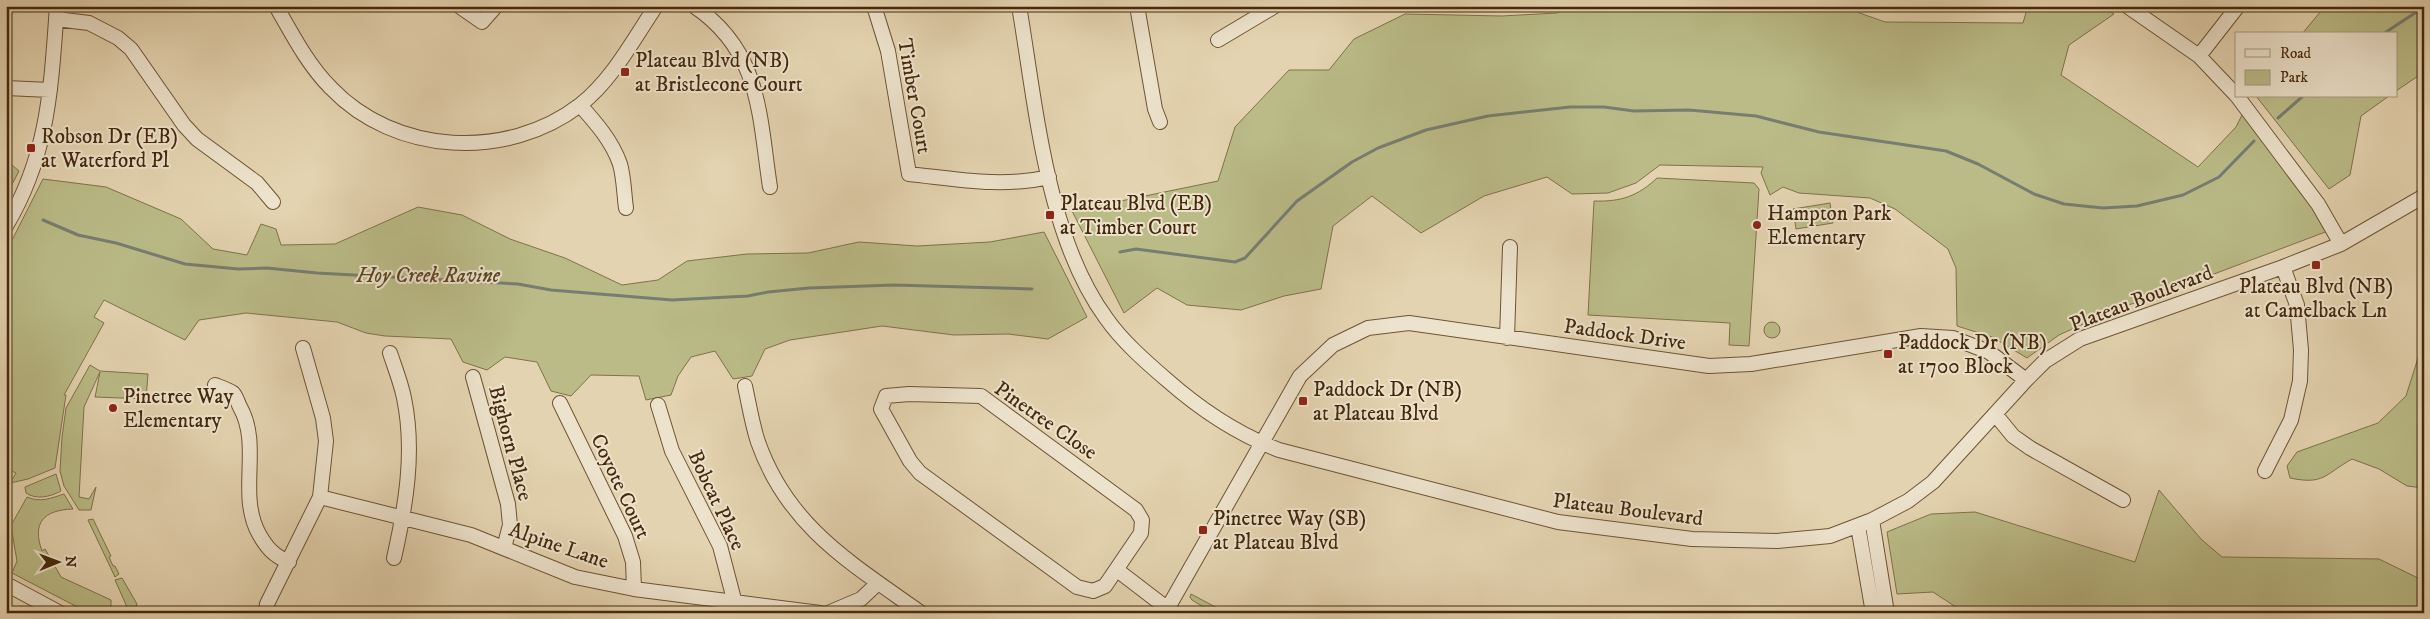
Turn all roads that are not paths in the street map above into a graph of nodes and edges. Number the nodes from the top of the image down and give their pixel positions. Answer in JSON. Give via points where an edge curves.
{"nodes":[{"id":1,"x":276,"y":6,"type":"edge"},
{"id":2,"x":459,"y":6,"type":"edge"},
{"id":3,"x":496,"y":6,"type":"edge"},
{"id":4,"x":656,"y":6,"type":"edge"},
{"id":5,"x":694,"y":6,"type":"edge"},
{"id":6,"x":874,"y":6,"type":"edge"},
{"id":7,"x":1019,"y":6,"type":"edge"},
{"id":8,"x":1137,"y":6,"type":"edge"},
{"id":9,"x":1275,"y":6,"type":"edge"},
{"id":10,"x":2126,"y":6,"type":"edge"},
{"id":11,"x":2238,"y":6,"type":"edge"},
{"id":12,"x":57,"y":13,"type":"edge"},
{"id":13,"x":1218,"y":40,"type":"dead end"},
{"id":14,"x":2199,"y":56,"type":"junction"},
{"id":15,"x":6,"y":88,"type":"edge"},
{"id":16,"x":50,"y":90,"type":"junction"},
{"id":17,"x":2235,"y":94,"type":"edge"},
{"id":18,"x":2238,"y":98,"type":"edge"},
{"id":19,"x":580,"y":104,"type":"junction"},
{"id":20,"x":1160,"y":122,"type":"dead end"},
{"id":21,"x":1049,"y":177,"type":"junction"},
{"id":22,"x":770,"y":187,"type":"dead end"},
{"id":23,"x":2424,"y":196,"type":"edge"},
{"id":24,"x":273,"y":202,"type":"dead end"},
{"id":25,"x":626,"y":208,"type":"dead end"},
{"id":26,"x":6,"y":226,"type":"edge"},
{"id":27,"x":2341,"y":244,"type":"junction"},
{"id":28,"x":1510,"y":247,"type":"dead end"},
{"id":29,"x":2283,"y":267,"type":"junction"},
{"id":30,"x":1507,"y":338,"type":"junction"},
{"id":31,"x":303,"y":348,"type":"dead end"},
{"id":32,"x":390,"y":353,"type":"dead end"},
{"id":33,"x":473,"y":378,"type":"dead end"},
{"id":34,"x":2026,"y":380,"type":"junction"},
{"id":35,"x":216,"y":385,"type":"dead end"},
{"id":36,"x":745,"y":386,"type":"dead end"},
{"id":37,"x":560,"y":403,"type":"dead end"},
{"id":38,"x":658,"y":405,"type":"dead end"},
{"id":39,"x":1995,"y":414,"type":"junction"},
{"id":40,"x":1261,"y":443,"type":"junction"},
{"id":41,"x":2265,"y":471,"type":"dead end"},
{"id":42,"x":320,"y":497,"type":"junction"},
{"id":43,"x":2123,"y":500,"type":"dead end"},
{"id":44,"x":403,"y":518,"type":"junction"},
{"id":45,"x":1872,"y":520,"type":"junction"},
{"id":46,"x":1858,"y":526,"type":"junction"},
{"id":47,"x":504,"y":548,"type":"junction"},
{"id":48,"x":394,"y":558,"type":"dead end"},
{"id":49,"x":288,"y":562,"type":"junction"},
{"id":50,"x":1117,"y":570,"type":"junction"},
{"id":51,"x":878,"y":583,"type":"junction"},
{"id":52,"x":6,"y":584,"type":"edge"},
{"id":53,"x":634,"y":589,"type":"junction"},
{"id":54,"x":737,"y":608,"type":"edge"},
{"id":55,"x":1166,"y":611,"type":"edge"},
{"id":56,"x":60,"y":613,"type":"edge"},
{"id":57,"x":266,"y":613,"type":"edge"},
{"id":58,"x":820,"y":613,"type":"edge"},
{"id":59,"x":828,"y":613,"type":"edge"},
{"id":60,"x":921,"y":613,"type":"edge"},
{"id":61,"x":1873,"y":613,"type":"edge"},
{"id":62,"x":1887,"y":613,"type":"edge"}],
"edges":[{"from":1,"to":19,"type":"street","via":[[331,89],[358,110],[397,131],[446,143],[491,142],[547,126]]},
{"from":2,"to":3,"type":"street","via":[[482,22]]},
{"from":4,"to":19,"type":"street","via":[[621,60]]},
{"from":5,"to":22,"type":"street","via":[[724,30],[750,75],[757,99]]},
{"from":6,"to":21,"type":"street","name":"Timber Court","via":[[889,58],[909,174],[1004,183]]},
{"from":7,"to":21,"type":"street","name":"Plateau Boulevard"},
{"from":8,"to":20,"type":"street"},
{"from":9,"to":13,"type":"street"},
{"from":10,"to":14,"type":"street"},
{"from":11,"to":14,"type":"street"},
{"from":12,"to":16,"type":"street"},
{"from":12,"to":24,"type":"street","via":[[88,23],[118,38],[130,49],[197,139],[257,183]]},
{"from":14,"to":17,"type":"street"},
{"from":15,"to":16,"type":"street"},
{"from":16,"to":26,"type":"street","via":[[41,147],[24,192]]},
{"from":18,"to":27,"type":"street","via":[[2318,204]]},
{"from":19,"to":25,"type":"street","via":[[604,132],[620,165]]},
{"from":21,"to":40,"type":"street","name":"Plateau Boulevard","via":[[1073,259],[1106,320],[1152,368],[1181,392],[1212,416]]},
{"from":23,"to":27,"type":"street","name":"Plateau Boulevard"},
{"from":27,"to":29,"type":"street","name":"Plateau Boulevard"},
{"from":28,"to":30,"type":"street"},
{"from":29,"to":34,"type":"street","name":"Plateau Boulevard","via":[[2080,339],[2046,361]]},
{"from":29,"to":41,"type":"street","via":[[2297,305],[2300,381],[2290,420]]},
{"from":30,"to":34,"type":"street","name":"Paddock Drive","via":[[1709,366],[1751,364],[1921,336],[1953,338],[1989,352]]},
{"from":30,"to":40,"type":"street","name":"Paddock Drive","via":[[1409,323],[1368,328],[1333,345],[1300,376]]},
{"from":31,"to":42,"type":"street","via":[[326,440]]},
{"from":32,"to":44,"type":"street","via":[[404,398],[410,457]]},
{"from":33,"to":47,"type":"street","name":"Bighorn Place","via":[[508,504],[510,525]]},
{"from":34,"to":39,"type":"street","name":"Plateau Boulevard"},
{"from":35,"to":49,"type":"street","via":[[233,393],[250,435],[248,488],[251,519],[266,547],[276,557]]},
{"from":36,"to":51,"type":"street","via":[[758,442],[782,492],[832,550]]},
{"from":37,"to":53,"type":"street","name":"Coyote Court","via":[[625,536],[633,562]]},
{"from":38,"to":54,"type":"street","name":"Bobcat Place","via":[[672,451],[720,546]]},
{"from":39,"to":43,"type":"street","via":[[2013,436],[2030,448]]},
{"from":39,"to":45,"type":"street","name":"Plateau Boulevard","via":[[1933,482],[1908,501]]},
{"from":40,"to":46,"type":"street","name":"Plateau Boulevard","via":[[1558,522],[1692,539],[1777,541],[1830,536]]},
{"from":40,"to":55,"type":"street","name":"Paddock Drive"},
{"from":42,"to":44,"type":"street","name":"Alpine Lane"},
{"from":42,"to":49,"type":"street"},
{"from":44,"to":47,"type":"street","name":"Alpine Lane","via":[[472,535]]},
{"from":44,"to":48,"type":"street"},
{"from":45,"to":46,"type":"street","name":"Plateau Boulevard"},
{"from":45,"to":62,"type":"street"},
{"from":46,"to":61,"type":"street"},
{"from":47,"to":53,"type":"street","name":"Alpine Lane","via":[[575,576]]},
{"from":49,"to":57,"type":"street"},
{"from":50,"to":50,"type":"street","name":"Pinetree Close","via":[[1140,533],[1142,520],[1136,510],[980,396],[886,396],[881,409],[910,462],[920,473],[1077,587],[1093,590],[1106,586]]},
{"from":50,"to":55,"type":"street"},
{"from":51,"to":59,"type":"street","via":[[861,599]]},
{"from":51,"to":60,"type":"street"},
{"from":52,"to":56,"type":"street"},
{"from":53,"to":54,"type":"street","name":"Alpine Lane"},
{"from":54,"to":58,"type":"street","name":"Alpine Lane"}]}
